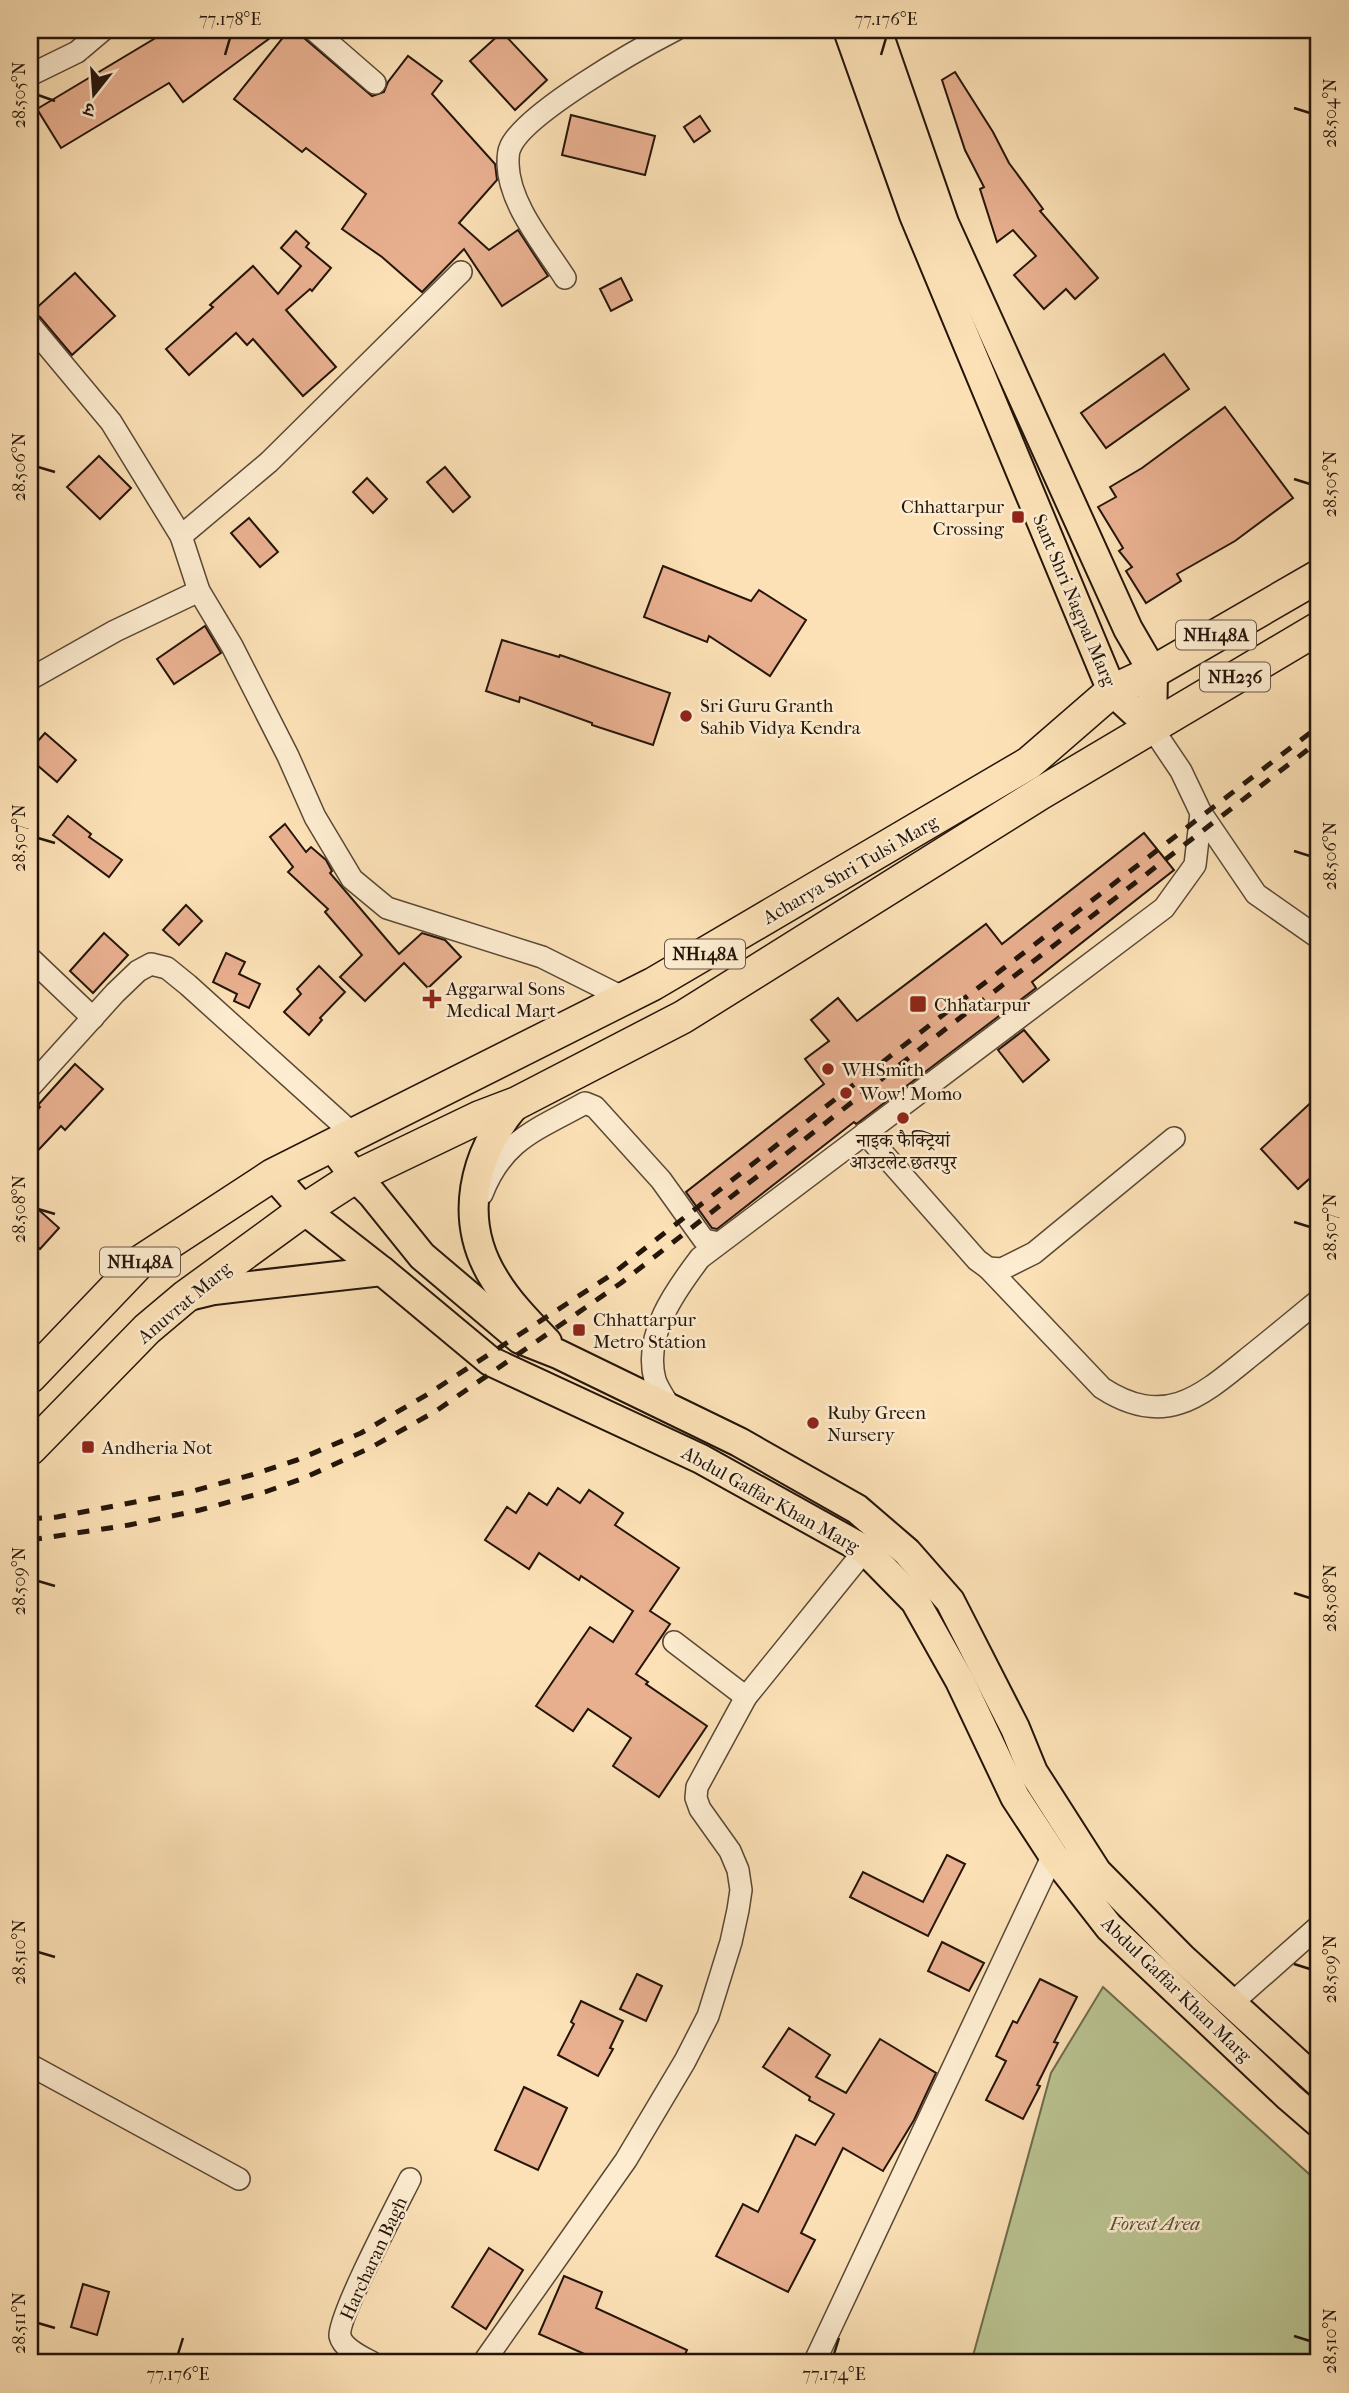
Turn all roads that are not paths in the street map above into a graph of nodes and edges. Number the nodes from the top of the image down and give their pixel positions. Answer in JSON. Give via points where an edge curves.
{"nodes":[{"id":1,"x":103,"y":30,"type":"edge"},
{"id":2,"x":314,"y":30,"type":"edge"},
{"id":3,"x":675,"y":30,"type":"edge"},
{"id":4,"x":848,"y":30,"type":"edge"},
{"id":5,"x":877,"y":30,"type":"edge"},
{"id":6,"x":30,"y":75,"type":"edge"},
{"id":7,"x":376,"y":83,"type":"dead end"},
{"id":8,"x":461,"y":272,"type":"dead end"},
{"id":9,"x":565,"y":278,"type":"dead end"},
{"id":10,"x":30,"y":325,"type":"edge"},
{"id":11,"x":181,"y":536,"type":"junction"},
{"id":12,"x":1319,"y":576,"type":"edge"},
{"id":13,"x":200,"y":591,"type":"junction"},
{"id":14,"x":1319,"y":628,"type":"edge"},
{"id":15,"x":1153,"y":672,"type":"junction"},
{"id":16,"x":30,"y":679,"type":"edge"},
{"id":17,"x":1112,"y":691,"type":"junction"},
{"id":18,"x":1152,"y":729,"type":"junction"},
{"id":19,"x":1200,"y":813,"type":"junction"},
{"id":20,"x":1319,"y":936,"type":"edge"},
{"id":21,"x":30,"y":958,"type":"edge"},
{"id":22,"x":624,"y":998,"type":"junction"},
{"id":23,"x":93,"y":1018,"type":"junction"},
{"id":24,"x":30,"y":1087,"type":"edge"},
{"id":25,"x":517,"y":1103,"type":"junction"},
{"id":26,"x":865,"y":1133,"type":"junction"},
{"id":27,"x":1174,"y":1139,"type":"dead end"},
{"id":28,"x":342,"y":1140,"type":"junction"},
{"id":29,"x":273,"y":1175,"type":"junction"},
{"id":30,"x":355,"y":1177,"type":"junction"},
{"id":31,"x":304,"y":1210,"type":"junction"},
{"id":32,"x":474,"y":1219,"type":"junction"},
{"id":33,"x":719,"y":1243,"type":"junction"},
{"id":34,"x":988,"y":1268,"type":"junction"},
{"id":35,"x":382,"y":1270,"type":"junction"},
{"id":36,"x":185,"y":1297,"type":"junction"},
{"id":37,"x":1319,"y":1300,"type":"edge"},
{"id":38,"x":558,"y":1354,"type":"junction"},
{"id":39,"x":30,"y":1377,"type":"edge"},
{"id":40,"x":671,"y":1409,"type":"junction"},
{"id":41,"x":30,"y":1449,"type":"edge"},
{"id":42,"x":866,"y":1550,"type":"junction"},
{"id":43,"x":674,"y":1642,"type":"dead end"},
{"id":44,"x":746,"y":1697,"type":"junction"},
{"id":45,"x":1053,"y":1855,"type":"junction"},
{"id":46,"x":1319,"y":1926,"type":"edge"},
{"id":47,"x":1232,"y":2003,"type":"junction"},
{"id":48,"x":30,"y":2065,"type":"edge"},
{"id":49,"x":1319,"y":2083,"type":"edge"},
{"id":50,"x":1319,"y":2123,"type":"edge"},
{"id":51,"x":239,"y":2179,"type":"dead end"},
{"id":52,"x":410,"y":2179,"type":"dead end"},
{"id":53,"x":373,"y":2363,"type":"edge"},
{"id":54,"x":483,"y":2363,"type":"edge"},
{"id":55,"x":814,"y":2363,"type":"edge"}],
"edges":[{"from":1,"to":6,"type":"street","via":[[77,52]]},
{"from":2,"to":7,"type":"street"},
{"from":3,"to":9,"type":"street","via":[[546,109],[509,148],[516,201]]},
{"from":4,"to":17,"type":"main road","name":"Sant Shri Nagpal Marg","via":[[914,215]]},
{"from":5,"to":15,"type":"main road","name":"Sant Shri Nagpal Marg","via":[[944,223],[1128,629]]},
{"from":8,"to":11,"type":"street","via":[[269,462]]},
{"from":10,"to":11,"type":"street","via":[[111,422]]},
{"from":11,"to":13,"type":"street"},
{"from":12,"to":15,"type":"highway","number":"NH148A"},
{"from":13,"to":16,"type":"street","via":[[115,631]]},
{"from":13,"to":22,"type":"street","via":[[288,756],[315,817],[352,879],[387,908],[542,957]]},
{"from":14,"to":18,"type":"highway","number":"NH236"},
{"from":15,"to":17,"type":"highway","number":"NH148A"},
{"from":15,"to":18,"type":"main road"},
{"from":17,"to":18,"type":"main road","name":"Sant Shri Nagpal Marg"},
{"from":17,"to":22,"type":"highway","name":"Acharya Shri Tulsi Marg","number":"NH148A","via":[[1029,763]]},
{"from":18,"to":19,"type":"street","via":[[1181,771]]},
{"from":18,"to":25,"type":"highway","name":"Acharya Shri Tulsi Marg","number":"NH148A","via":[[1041,793],[683,1017]]},
{"from":19,"to":20,"type":"street","via":[[1256,894]]},
{"from":19,"to":26,"type":"street","via":[[1195,865],[1164,908]]},
{"from":21,"to":23,"type":"street"},
{"from":22,"to":28,"type":"highway","name":"Acharya Shri Tulsi Marg","number":"NH148A"},
{"from":23,"to":24,"type":"street"},
{"from":23,"to":28,"type":"street","via":[[138,971],[151,964],[167,968]]},
{"from":25,"to":30,"type":"highway","name":"Acharya Shri Tulsi Marg","number":"NH148A"},
{"from":25,"to":32,"type":"main road","via":[[491,1136],[482,1156]]},
{"from":26,"to":33,"type":"street"},
{"from":26,"to":34,"type":"street"},
{"from":27,"to":34,"type":"street","via":[[1034,1254],[1002,1269]]},
{"from":28,"to":29,"type":"highway","name":"Acharya Shri Tulsi Marg","number":"NH148A"},
{"from":28,"to":30,"type":"main road","name":"Abdul Gaffar Khan Marg"},
{"from":29,"to":31,"type":"main road","name":"Abdul Gaffar Khan Marg"},
{"from":29,"to":39,"type":"highway","number":"NH148A","via":[[140,1262]]},
{"from":30,"to":31,"type":"highway","name":"Anuvrat Marg","number":"NH148A"},
{"from":30,"to":38,"type":"main road","name":"Abdul Gaffar Khan Marg","via":[[422,1256],[520,1339]]},
{"from":31,"to":35,"type":"main road","name":"Abdul Gaffar Khan Marg"},
{"from":31,"to":36,"type":"highway","name":"Anuvrat Marg","number":"NH148A"},
{"from":32,"to":33,"type":"street","via":[[504,1153],[518,1140],[585,1103],[595,1107],[654,1171],[704,1240]]},
{"from":32,"to":38,"type":"main road","via":[[494,1279]]},
{"from":33,"to":40,"type":"street","via":[[681,1283],[658,1327],[653,1351],[655,1380]]},
{"from":34,"to":37,"type":"street","via":[[1102,1388],[1139,1406],[1171,1406],[1192,1400]]},
{"from":35,"to":36,"type":"main road"},
{"from":35,"to":42,"type":"main road","name":"Abdul Gaffar Khan Marg","via":[[490,1361],[701,1458]]},
{"from":36,"to":41,"type":"highway","name":"Anuvrat Marg","number":"NH148A","via":[[147,1329]]},
{"from":38,"to":40,"type":"main road","name":"Abdul Gaffar Khan Marg"},
{"from":40,"to":47,"type":"main road","name":"Abdul Gaffar Khan Marg","via":[[857,1509],[907,1552],[950,1601],[1033,1772],[1097,1872]]},
{"from":42,"to":44,"type":"street"},
{"from":42,"to":45,"type":"main road","name":"Abdul Gaffar Khan Marg","via":[[915,1601],[1016,1797]]},
{"from":43,"to":44,"type":"street"},
{"from":44,"to":54,"type":"street","via":[[697,1787],[699,1810],[730,1851],[740,1890],[731,1942],[708,2016],[626,2160]]},
{"from":45,"to":50,"type":"main road","name":"Abdul Gaffar Khan Marg","via":[[1109,1927]]},
{"from":45,"to":55,"type":"street"},
{"from":46,"to":47,"type":"street"},
{"from":47,"to":49,"type":"main road","name":"Abdul Gaffar Khan Marg"},
{"from":48,"to":51,"type":"street"},
{"from":52,"to":53,"type":"street","name":"Harcharan Bagh","via":[[342,2322],[345,2346]]}]}
